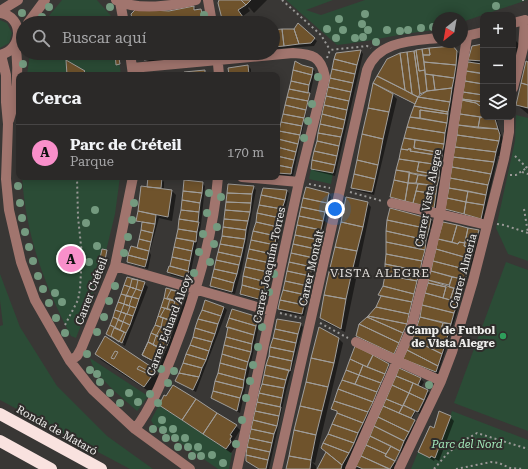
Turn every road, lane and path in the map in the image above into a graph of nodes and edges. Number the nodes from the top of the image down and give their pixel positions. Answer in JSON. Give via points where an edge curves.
{"nodes":[{"id":1,"x":18,"y":0,"type":"edge"},
{"id":2,"x":45,"y":0,"type":"edge"},
{"id":3,"x":196,"y":0,"type":"edge"},
{"id":4,"x":208,"y":0,"type":"edge"},
{"id":5,"x":282,"y":0,"type":"edge"},
{"id":6,"x":118,"y":1,"type":"edge"},
{"id":7,"x":0,"y":12,"type":"edge"},
{"id":8,"x":33,"y":16,"type":"edge"},
{"id":9,"x":122,"y":16,"type":"edge"},
{"id":10,"x":211,"y":16,"type":"edge"},
{"id":11,"x":526,"y":18,"type":"edge"},
{"id":12,"x":516,"y":22,"type":"edge"},
{"id":13,"x":16,"y":26,"type":"edge"},
{"id":14,"x":480,"y":33,"type":"edge"},
{"id":15,"x":468,"y":36,"type":"edge"},
{"id":16,"x":432,"y":39,"type":"edge"},
{"id":17,"x":16,"y":41,"type":"edge"},
{"id":18,"x":367,"y":46,"type":"dead end"},
{"id":19,"x":463,"y":48,"type":"edge"},
{"id":20,"x":338,"y":49,"type":"dead end"},
{"id":21,"x":330,"y":50,"type":"dead end"},
{"id":22,"x":280,"y":54,"type":"edge"},
{"id":23,"x":0,"y":55,"type":"edge"},
{"id":24,"x":17,"y":60,"type":"edge"},
{"id":25,"x":131,"y":60,"type":"edge"},
{"id":26,"x":200,"y":60,"type":"edge"},
{"id":27,"x":217,"y":60,"type":"edge"},
{"id":28,"x":16,"y":72,"type":"edge"},
{"id":29,"x":132,"y":72,"type":"edge"},
{"id":30,"x":219,"y":72,"type":"edge"},
{"id":31,"x":16,"y":74,"type":"edge"},
{"id":32,"x":514,"y":84,"type":"edge"},
{"id":33,"x":0,"y":106,"type":"edge"},
{"id":34,"x":508,"y":120,"type":"edge"},
{"id":35,"x":8,"y":124,"type":"junction"},
{"id":36,"x":512,"y":154,"type":"dead end"},
{"id":37,"x":527,"y":168,"type":"edge"},
{"id":38,"x":522,"y":172,"type":"junction"},
{"id":39,"x":528,"y":174,"type":"edge"},
{"id":40,"x":508,"y":175,"type":"dead end"},
{"id":41,"x":77,"y":180,"type":"edge"},
{"id":42,"x":132,"y":180,"type":"edge"},
{"id":43,"x":218,"y":180,"type":"edge"},
{"id":44,"x":277,"y":180,"type":"edge"},
{"id":45,"x":300,"y":182,"type":"junction"},
{"id":46,"x":334,"y":189,"type":"dead end"},
{"id":47,"x":345,"y":191,"type":"dead end"},
{"id":48,"x":392,"y":203,"type":"joint"},
{"id":49,"x":524,"y":209,"type":"dead end"},
{"id":50,"x":440,"y":214,"type":"junction"},
{"id":51,"x":492,"y":224,"type":"junction"},
{"id":52,"x":504,"y":225,"type":"dead end"},
{"id":53,"x":507,"y":226,"type":"dead end"},
{"id":54,"x":528,"y":233,"type":"edge"},
{"id":55,"x":115,"y":266,"type":"junction"},
{"id":56,"x":196,"y":289,"type":"junction"},
{"id":57,"x":272,"y":311,"type":"junction"},
{"id":58,"x":304,"y":319,"type":"dead end"},
{"id":59,"x":317,"y":322,"type":"dead end"},
{"id":60,"x":65,"y":325,"type":"dead end"},
{"id":61,"x":356,"y":342,"type":"joint"},
{"id":62,"x":70,"y":361,"type":"junction"},
{"id":63,"x":398,"y":361,"type":"junction"},
{"id":64,"x":441,"y":381,"type":"junction"},
{"id":65,"x":0,"y":414,"type":"edge"},
{"id":66,"x":135,"y":429,"type":"junction"},
{"id":67,"x":0,"y":442,"type":"edge"},
{"id":68,"x":528,"y":449,"type":"edge"},
{"id":69,"x":51,"y":469,"type":"edge"},
{"id":70,"x":101,"y":469,"type":"edge"},
{"id":71,"x":190,"y":469,"type":"edge"},
{"id":72,"x":237,"y":469,"type":"edge"},
{"id":73,"x":278,"y":469,"type":"edge"},
{"id":74,"x":350,"y":469,"type":"edge"},
{"id":75,"x":399,"y":469,"type":"edge"},
{"id":76,"x":434,"y":469,"type":"edge"},
{"id":77,"x":456,"y":469,"type":"edge"},
{"id":78,"x":524,"y":469,"type":"edge"},
{"id":79,"x":528,"y":469,"type":"edge"}],
"edges":[{"from":1,"to":7,"type":"street"},
{"from":2,"to":8,"type":"street"},
{"from":3,"to":6,"type":"street","via":[[181,4],[146,6]]},
{"from":4,"to":10,"type":"street"},
{"from":5,"to":21,"type":"path","via":[[321,35]]},
{"from":6,"to":9,"type":"street"},
{"from":7,"to":13,"type":"street","via":[[10,17]]},
{"from":11,"to":12,"type":"street"},
{"from":11,"to":32,"type":"street","via":[[523,48]]},
{"from":14,"to":15,"type":"street"},
{"from":16,"to":73,"type":"street","name":"Carrer Montalt","via":[[389,46],[378,53],[367,70]]},
{"from":17,"to":23,"type":"street","via":[[8,52]]},
{"from":18,"to":20,"type":"path"},
{"from":19,"to":50,"type":"street","name":"Carrer Vista Alegre"},
{"from":22,"to":45,"type":"street","name":"Carrer Joaquím Torres","via":[[313,55],[325,77]]},
{"from":23,"to":35,"type":"street","via":[[6,76]]},
{"from":24,"to":28,"type":"street"},
{"from":25,"to":29,"type":"street"},
{"from":26,"to":29,"type":"street"},
{"from":27,"to":30,"type":"street"},
{"from":31,"to":35,"type":"street","via":[[14,100]]},
{"from":33,"to":35,"type":"street"},
{"from":34,"to":51,"type":"street","name":"Carrer Almeria","via":[[510,132]]},
{"from":35,"to":62,"type":"street","via":[[7,194],[16,243],[35,300]]},
{"from":36,"to":37,"type":"path"},
{"from":37,"to":38,"type":"path"},
{"from":38,"to":39,"type":"path"},
{"from":38,"to":40,"type":"path"},
{"from":41,"to":60,"type":"path","via":[[82,255],[80,289],[78,300]]},
{"from":42,"to":55,"type":"street","name":"Carrer Créteil"},
{"from":43,"to":56,"type":"street","name":"Carrer Eduard Alcoy","via":[[210,233]]},
{"from":44,"to":45,"type":"street"},
{"from":45,"to":46,"type":"path"},
{"from":45,"to":57,"type":"street","name":"Carrer Joaquím Torres"},
{"from":47,"to":48,"type":"path"},
{"from":48,"to":50,"type":"street"},
{"from":49,"to":54,"type":"path"},
{"from":50,"to":51,"type":"street"},
{"from":50,"to":63,"type":"street","name":"Carrer Vista Alegre","via":[[411,329]]},
{"from":51,"to":52,"type":"path"},
{"from":51,"to":64,"type":"street","name":"Carrer Almeria"},
{"from":53,"to":54,"type":"path"},
{"from":55,"to":56,"type":"street"},
{"from":55,"to":62,"type":"street","name":"Carrer Créteil","via":[[82,349]]},
{"from":56,"to":57,"type":"street"},
{"from":56,"to":66,"type":"street","name":"Carrer Eduard Alcoy","via":[[166,371],[143,419]]},
{"from":57,"to":58,"type":"path"},
{"from":57,"to":72,"type":"street","name":"Carrer Joaquím Torres"},
{"from":59,"to":61,"type":"path"},
{"from":61,"to":63,"type":"street"},
{"from":62,"to":66,"type":"street","via":[[92,389]]},
{"from":63,"to":64,"type":"street"},
{"from":63,"to":74,"type":"street","name":"Carrer Vista Alegre"},
{"from":64,"to":75,"type":"street","name":"Carrer Almeria"},
{"from":65,"to":70,"type":"highway","name":"Ronda de Mataró"},
{"from":66,"to":71,"type":"street"},
{"from":67,"to":69,"type":"highway"},
{"from":68,"to":76,"type":"path","via":[[478,433],[461,442]]},
{"from":77,"to":78,"type":"path","via":[[491,462]]},
{"from":78,"to":79,"type":"path"}]}
